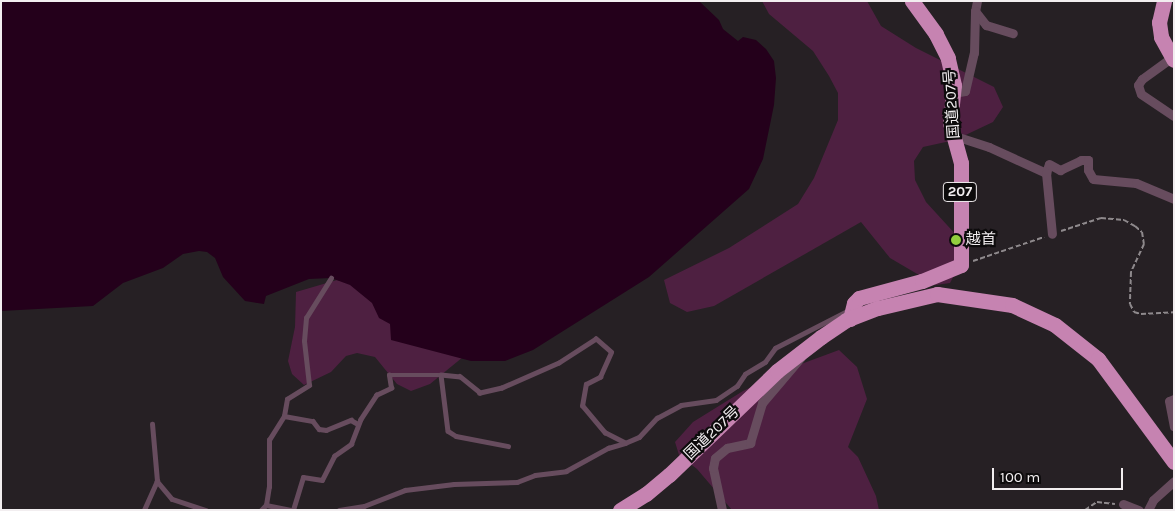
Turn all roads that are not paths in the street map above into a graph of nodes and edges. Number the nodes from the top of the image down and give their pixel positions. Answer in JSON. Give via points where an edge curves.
{"nodes":[{"id":1,"x":912,"y":1,"type":"edge"},
{"id":2,"x":1164,"y":1,"type":"edge"},
{"id":3,"x":976,"y":6,"type":"edge"},
{"id":4,"x":1013,"y":33,"type":"dead end"},
{"id":5,"x":1173,"y":59,"type":"edge"},
{"id":6,"x":953,"y":93,"type":"junction"},
{"id":7,"x":1174,"y":116,"type":"edge"},
{"id":8,"x":952,"y":134,"type":"junction"},
{"id":9,"x":1046,"y":173,"type":"junction"},
{"id":10,"x":1174,"y":199,"type":"edge"},
{"id":11,"x":1052,"y":234,"type":"road end"},
{"id":12,"x":331,"y":278,"type":"dead end"},
{"id":13,"x":851,"y":314,"type":"junction"},
{"id":14,"x":800,"y":352,"type":"junction"},
{"id":15,"x":440,"y":376,"type":"junction"},
{"id":16,"x":1174,"y":399,"type":"edge"},
{"id":17,"x":284,"y":416,"type":"junction"},
{"id":18,"x":152,"y":424,"type":"dead end"},
{"id":19,"x":358,"y":424,"type":"junction"},
{"id":20,"x":1174,"y":427,"type":"edge"},
{"id":21,"x":625,"y":443,"type":"junction"},
{"id":22,"x":508,"y":446,"type":"dead end"},
{"id":23,"x":1174,"y":462,"type":"edge"},
{"id":24,"x":157,"y":481,"type":"junction"},
{"id":25,"x":1174,"y":482,"type":"edge"},
{"id":26,"x":1123,"y":504,"type":"road end"},
{"id":27,"x":266,"y":505,"type":"junction"},
{"id":28,"x":144,"y":510,"type":"edge"},
{"id":29,"x":206,"y":510,"type":"edge"},
{"id":30,"x":261,"y":510,"type":"edge"},
{"id":31,"x":292,"y":510,"type":"edge"},
{"id":32,"x":339,"y":510,"type":"edge"},
{"id":33,"x":620,"y":510,"type":"edge"},
{"id":34,"x":722,"y":510,"type":"edge"},
{"id":35,"x":1139,"y":510,"type":"edge"},
{"id":36,"x":1148,"y":510,"type":"edge"}],
"edges":[{"from":1,"to":6,"type":"highway","name":"国道207号","number":"207","via":[[936,34],[948,58]]},
{"from":2,"to":5,"type":"highway","via":[[1159,22],[1162,37]]},
{"from":3,"to":4,"type":"street","via":[[986,25]]},
{"from":3,"to":6,"type":"street","via":[[974,53],[965,90]]},
{"from":5,"to":7,"type":"street","via":[[1138,85],[1141,94]]},
{"from":6,"to":8,"type":"highway","name":"国道207号","number":"207"},
{"from":8,"to":9,"type":"street"},
{"from":8,"to":13,"type":"highway","name":"国道207号","number":"207","via":[[961,164],[961,265],[922,281],[859,298]]},
{"from":9,"to":10,"type":"street","via":[[1049,164],[1060,170],[1088,160],[1088,170],[1093,179],[1136,183]]},
{"from":9,"to":11,"type":"street"},
{"from":12,"to":17,"type":"lane","via":[[306,318],[304,341],[309,385],[287,399]]},
{"from":13,"to":14,"type":"highway","name":"国道207号"},
{"from":13,"to":21,"type":"lane","via":[[775,348],[765,362],[744,374],[737,386],[716,400],[681,405],[657,418],[639,437]]},
{"from":13,"to":23,"type":"highway","name":"国道207号","via":[[946,293],[987,299],[1032,313],[1055,324],[1098,359]]},
{"from":14,"to":33,"type":"highway","name":"国道207号","via":[[669,475]]},
{"from":14,"to":34,"type":"street","via":[[801,361],[762,403],[750,443],[727,448],[715,458],[713,468]]},
{"from":15,"to":19,"type":"lane","via":[[389,375],[391,388],[376,396]]},
{"from":15,"to":21,"type":"lane","via":[[460,377],[480,394],[559,363],[596,340],[610,352],[600,377],[586,384],[582,406],[605,433]]},
{"from":15,"to":22,"type":"lane","via":[[448,431],[456,436]]},
{"from":16,"to":20,"type":"street","via":[[1169,401]]},
{"from":17,"to":19,"type":"lane","via":[[314,421],[319,429],[326,430],[350,420]]},
{"from":17,"to":27,"type":"lane","via":[[269,440]]},
{"from":18,"to":24,"type":"lane"},
{"from":19,"to":31,"type":"lane","via":[[351,444],[334,456],[322,480],[304,477]]},
{"from":21,"to":32,"type":"lane","via":[[608,448],[566,471],[535,475],[517,482],[405,490],[364,506]]},
{"from":24,"to":28,"type":"lane"},
{"from":24,"to":29,"type":"lane","via":[[172,499]]},
{"from":25,"to":36,"type":"street","via":[[1153,500]]},
{"from":26,"to":35,"type":"street"},
{"from":27,"to":30,"type":"lane"},
{"from":27,"to":31,"type":"lane"}]}
